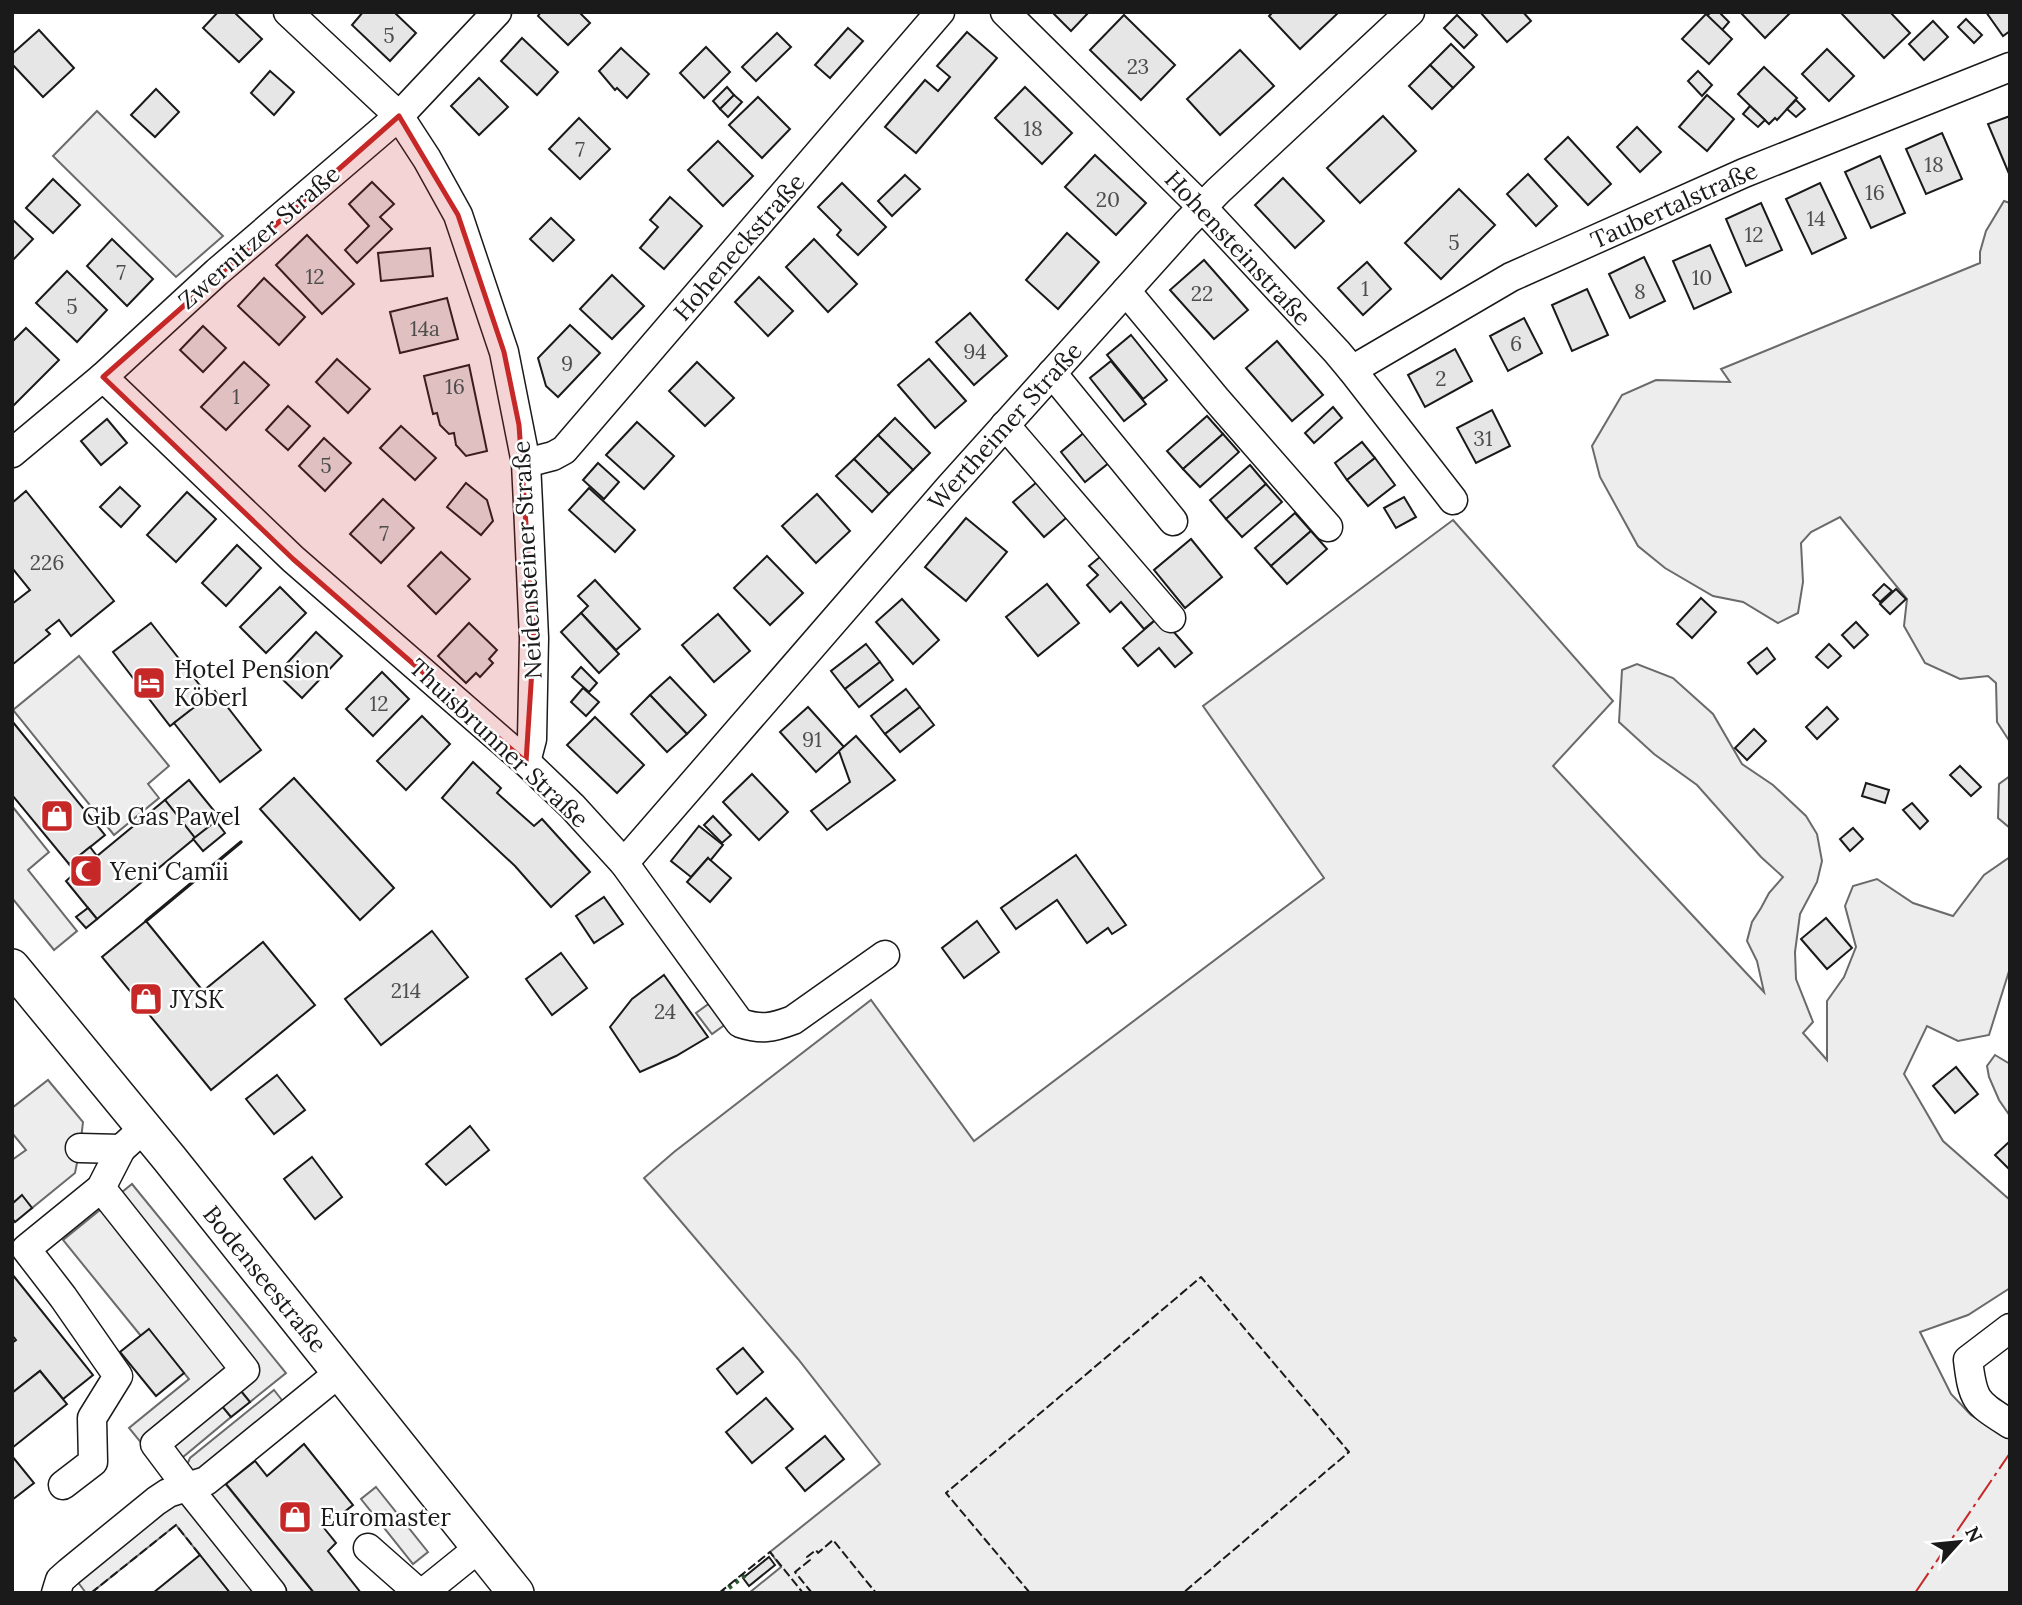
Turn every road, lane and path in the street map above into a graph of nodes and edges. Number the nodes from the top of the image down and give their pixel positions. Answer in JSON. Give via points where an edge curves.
{"nodes":[{"id":1,"x":288,"y":12,"type":"edge"},
{"id":2,"x":497,"y":12,"type":"edge"},
{"id":3,"x":940,"y":12,"type":"edge"},
{"id":4,"x":1005,"y":12,"type":"edge"},
{"id":5,"x":1410,"y":12,"type":"edge"},
{"id":6,"x":2010,"y":67,"type":"edge"},
{"id":7,"x":399,"y":116,"type":"junction"},
{"id":8,"x":1202,"y":207,"type":"junction"},
{"id":9,"x":1126,"y":291,"type":"junction"},
{"id":10,"x":1353,"y":370,"type":"junction"},
{"id":11,"x":1052,"y":373,"type":"junction"},
{"id":12,"x":103,"y":377,"type":"junction"},
{"id":13,"x":1005,"y":425,"type":"junction"},
{"id":14,"x":12,"y":453,"type":"edge"},
{"id":15,"x":526,"y":463,"type":"junction"},
{"id":16,"x":1453,"y":500,"type":"dead end"},
{"id":17,"x":1173,"y":520,"type":"dead end"},
{"id":18,"x":1328,"y":527,"type":"dead end"},
{"id":19,"x":1171,"y":618,"type":"dead end"},
{"id":20,"x":526,"y":762,"type":"junction"},
{"id":21,"x":624,"y":863,"type":"junction"},
{"id":22,"x":886,"y":955,"type":"dead end"},
{"id":23,"x":12,"y":967,"type":"edge"},
{"id":24,"x":132,"y":1138,"type":"junction"},
{"id":25,"x":80,"y":1148,"type":"dead end"},
{"id":26,"x":101,"y":1188,"type":"junction"},
{"id":27,"x":19,"y":1251,"type":"edge"},
{"id":28,"x":2010,"y":1328,"type":"edge"},
{"id":29,"x":340,"y":1372,"type":"junction"},
{"id":30,"x":2010,"y":1424,"type":"edge"},
{"id":31,"x":64,"y":1485,"type":"dead end"},
{"id":32,"x":188,"y":1488,"type":"junction"},
{"id":33,"x":480,"y":1547,"type":"junction"},
{"id":34,"x":368,"y":1548,"type":"dead end"},
{"id":35,"x":513,"y":1592,"type":"edge"},
{"id":36,"x":56,"y":1593,"type":"edge"},
{"id":37,"x":272,"y":1593,"type":"edge"},
{"id":38,"x":421,"y":1593,"type":"edge"}],
"edges":[{"from":1,"to":7,"type":"street","name":"Neidensteiner Straße"},
{"from":2,"to":7,"type":"street","name":"Zwernitzer Straße"},
{"from":3,"to":15,"type":"street","name":"Hoheneckstraße","via":[[564,450]]},
{"from":4,"to":8,"type":"street","name":"Hohensteinstraße"},
{"from":5,"to":8,"type":"street","name":"Wertheimer Straße"},
{"from":6,"to":10,"type":"street","name":"Taubertalstraße","via":[[1744,173],[1511,277]]},
{"from":7,"to":12,"type":"street","name":"Zwernitzer Straße"},
{"from":7,"to":15,"type":"street","name":"Neidensteiner Straße","via":[[458,215],[504,352]]},
{"from":8,"to":9,"type":"street","name":"Wertheimer Straße"},
{"from":8,"to":10,"type":"street","name":"Hohensteinstraße"},
{"from":9,"to":11,"type":"street","name":"Wertheimer Straße"},
{"from":9,"to":18,"type":"street"},
{"from":10,"to":16,"type":"street","name":"Hohensteinstraße"},
{"from":11,"to":13,"type":"street","name":"Wertheimer Straße"},
{"from":11,"to":17,"type":"street"},
{"from":12,"to":14,"type":"street","name":"Zwernitzer Straße"},
{"from":12,"to":20,"type":"street","name":"Thuisbrunner Straße","via":[[293,559]]},
{"from":13,"to":19,"type":"street"},
{"from":13,"to":21,"type":"street","name":"Wertheimer Straße"},
{"from":15,"to":20,"type":"street","name":"Neidensteiner Straße","via":[[534,638],[532,739]]},
{"from":20,"to":21,"type":"street","name":"Thuisbrunner Straße"},
{"from":21,"to":22,"type":"street","name":"Thuisbrunner Straße","via":[[740,1023],[776,1027],[793,1020]]},
{"from":23,"to":24,"type":"main road","name":"Bodenseestraße"},
{"from":24,"to":25,"type":"street"},
{"from":24,"to":26,"type":"street"},
{"from":24,"to":29,"type":"main road","name":"Bodenseestraße"},
{"from":26,"to":27,"type":"street"},
{"from":26,"to":32,"type":"street","via":[[244,1370],[155,1444]]},
{"from":27,"to":31,"type":"street","via":[[63,1297],[118,1376],[92,1418],[93,1462]]},
{"from":28,"to":30,"type":"street","via":[[1968,1360],[1971,1388],[1981,1405]]},
{"from":29,"to":32,"type":"street","via":[[251,1447],[206,1481]]},
{"from":29,"to":33,"type":"main road","name":"Bodenseestraße"},
{"from":32,"to":36,"type":"street","via":[[156,1501],[60,1580]]},
{"from":32,"to":37,"type":"street"},
{"from":33,"to":35,"type":"main road","name":"Bodenseestraße"},
{"from":33,"to":38,"type":"street"},
{"from":34,"to":38,"type":"street"}]}
